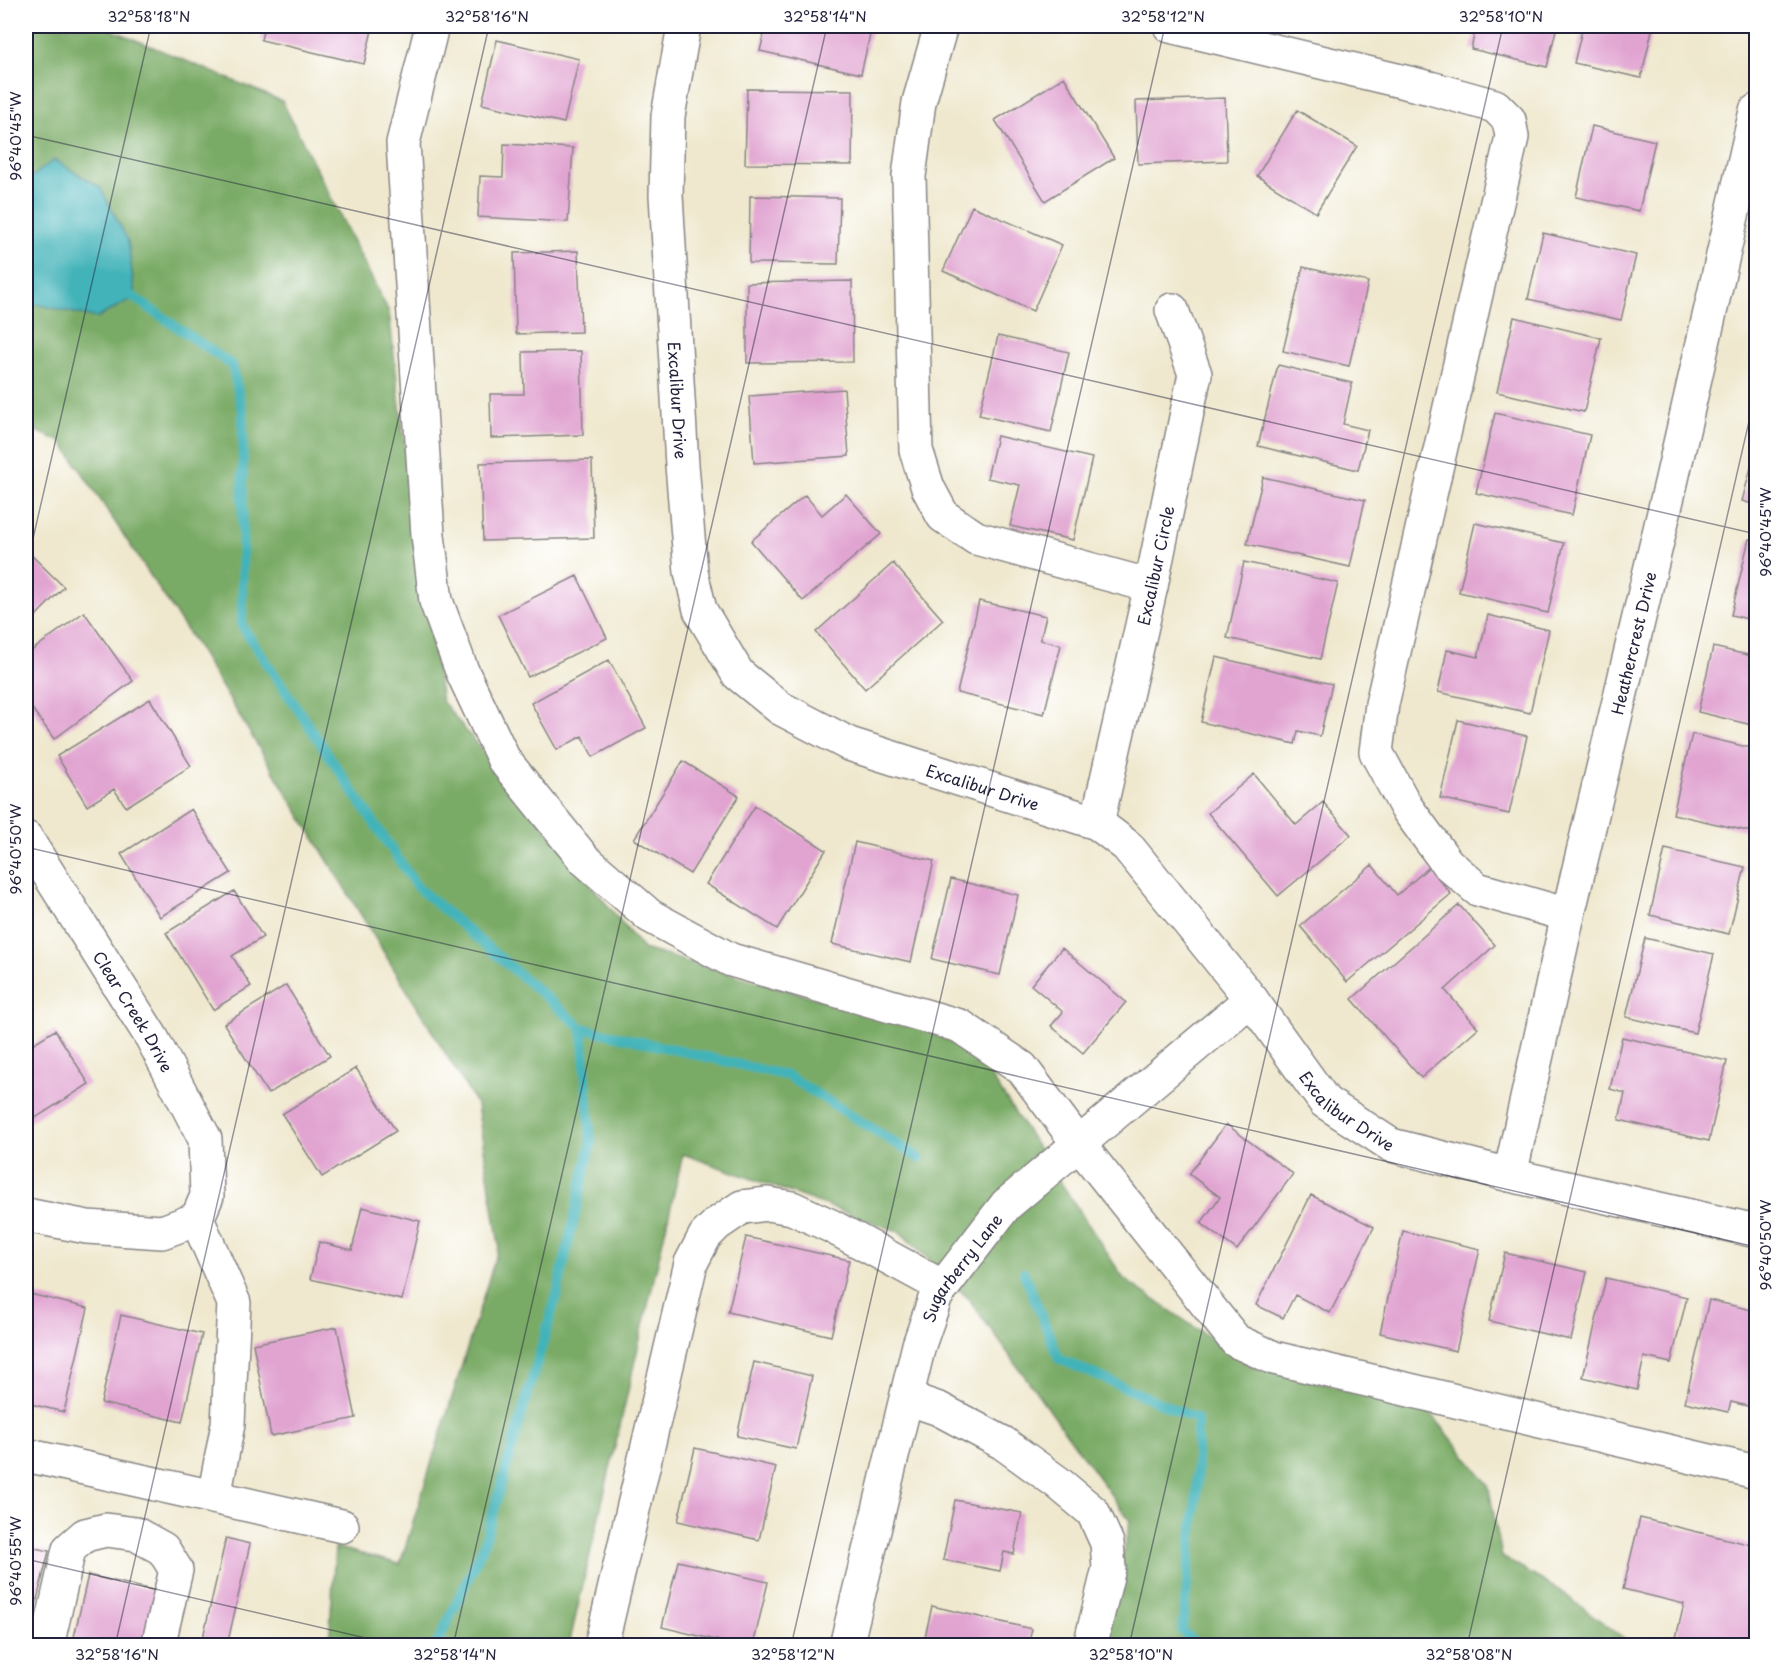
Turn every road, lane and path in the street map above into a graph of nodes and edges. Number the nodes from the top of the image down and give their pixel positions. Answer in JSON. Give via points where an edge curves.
{"nodes":[{"id":1,"x":432,"y":26,"type":"edge"},
{"id":2,"x":684,"y":26,"type":"edge"},
{"id":3,"x":941,"y":26,"type":"edge"},
{"id":4,"x":1170,"y":26,"type":"edge"},
{"id":5,"x":1756,"y":111,"type":"edge"},
{"id":6,"x":1172,"y":310,"type":"dead end"},
{"id":7,"x":1150,"y":586,"type":"junction"},
{"id":8,"x":1097,"y":823,"type":"junction"},
{"id":9,"x":26,"y":838,"type":"edge"},
{"id":10,"x":1568,"y":915,"type":"junction"},
{"id":11,"x":1251,"y":999,"type":"junction"},
{"id":12,"x":1078,"y":1143,"type":"junction"},
{"id":13,"x":1510,"y":1174,"type":"junction"},
{"id":14,"x":202,"y":1208,"type":"junction"},
{"id":15,"x":26,"y":1215,"type":"edge"},
{"id":16,"x":1755,"y":1223,"type":"edge"},
{"id":17,"x":943,"y":1287,"type":"junction"},
{"id":18,"x":906,"y":1398,"type":"junction"},
{"id":19,"x":26,"y":1455,"type":"edge"},
{"id":20,"x":1756,"y":1472,"type":"edge"},
{"id":21,"x":214,"y":1497,"type":"junction"},
{"id":22,"x":342,"y":1526,"type":"dead end"},
{"id":23,"x":48,"y":1646,"type":"edge"},
{"id":24,"x":158,"y":1646,"type":"edge"},
{"id":25,"x":601,"y":1646,"type":"edge"},
{"id":26,"x":846,"y":1646,"type":"edge"},
{"id":27,"x":1090,"y":1646,"type":"edge"}],
"edges":[{"from":1,"to":12,"type":"street","via":[[403,143],[428,535],[436,601],[462,671],[504,760],[584,859],[650,916],[731,960],[960,1026],[1022,1068]]},
{"from":2,"to":8,"type":"street","name":"Excalibur Drive","via":[[668,116],[666,195],[682,465],[691,572],[700,610],[738,674],[780,708],[849,744]]},
{"from":3,"to":7,"type":"street","via":[[919,102],[909,176],[916,450],[928,488],[943,516],[976,538]]},
{"from":4,"to":10,"type":"street","via":[[1452,94],[1495,106],[1509,120],[1512,137],[1384,693],[1376,752],[1406,807],[1447,863],[1477,889]]},
{"from":5,"to":10,"type":"street","name":"Heathercrest Drive"},
{"from":6,"to":7,"type":"street","name":"Excalibur Circle","via":[[1195,374]]},
{"from":7,"to":8,"type":"street","name":"Excalibur Circle"},
{"from":8,"to":11,"type":"street","name":"Excalibur Drive","via":[[1127,846]]},
{"from":9,"to":14,"type":"street","name":"Clear Creek Drive","via":[[152,1038],[205,1139]]},
{"from":10,"to":13,"type":"street","name":"Heathercrest Drive"},
{"from":11,"to":12,"type":"street","name":"Sugarberry Lane"},
{"from":11,"to":13,"type":"street","name":"Excalibur Drive","via":[[1325,1102],[1391,1144]]},
{"from":12,"to":17,"type":"street","name":"Sugarberry Lane","via":[[1006,1205]]},
{"from":12,"to":20,"type":"street","via":[[1236,1341],[1274,1358]]},
{"from":13,"to":16,"type":"street","name":"Excalibur Drive"},
{"from":14,"to":15,"type":"street","via":[[162,1232],[87,1227]]},
{"from":14,"to":21,"type":"street","via":[[234,1303],[228,1424]]},
{"from":17,"to":18,"type":"street","name":"Sugarberry Lane","via":[[936,1296],[919,1345]]},
{"from":17,"to":25,"type":"street","via":[[792,1208],[768,1204],[742,1208],[705,1236],[691,1263]]},
{"from":18,"to":26,"type":"street","name":"Sugarberry Lane"},
{"from":18,"to":27,"type":"street","via":[[939,1409],[1003,1443],[1093,1512],[1107,1543],[1109,1568]]},
{"from":19,"to":21,"type":"street"},
{"from":21,"to":22,"type":"street"},
{"from":23,"to":24,"type":"street","via":[[69,1549],[85,1535],[106,1530],[136,1534],[164,1549],[176,1570]]}]}
